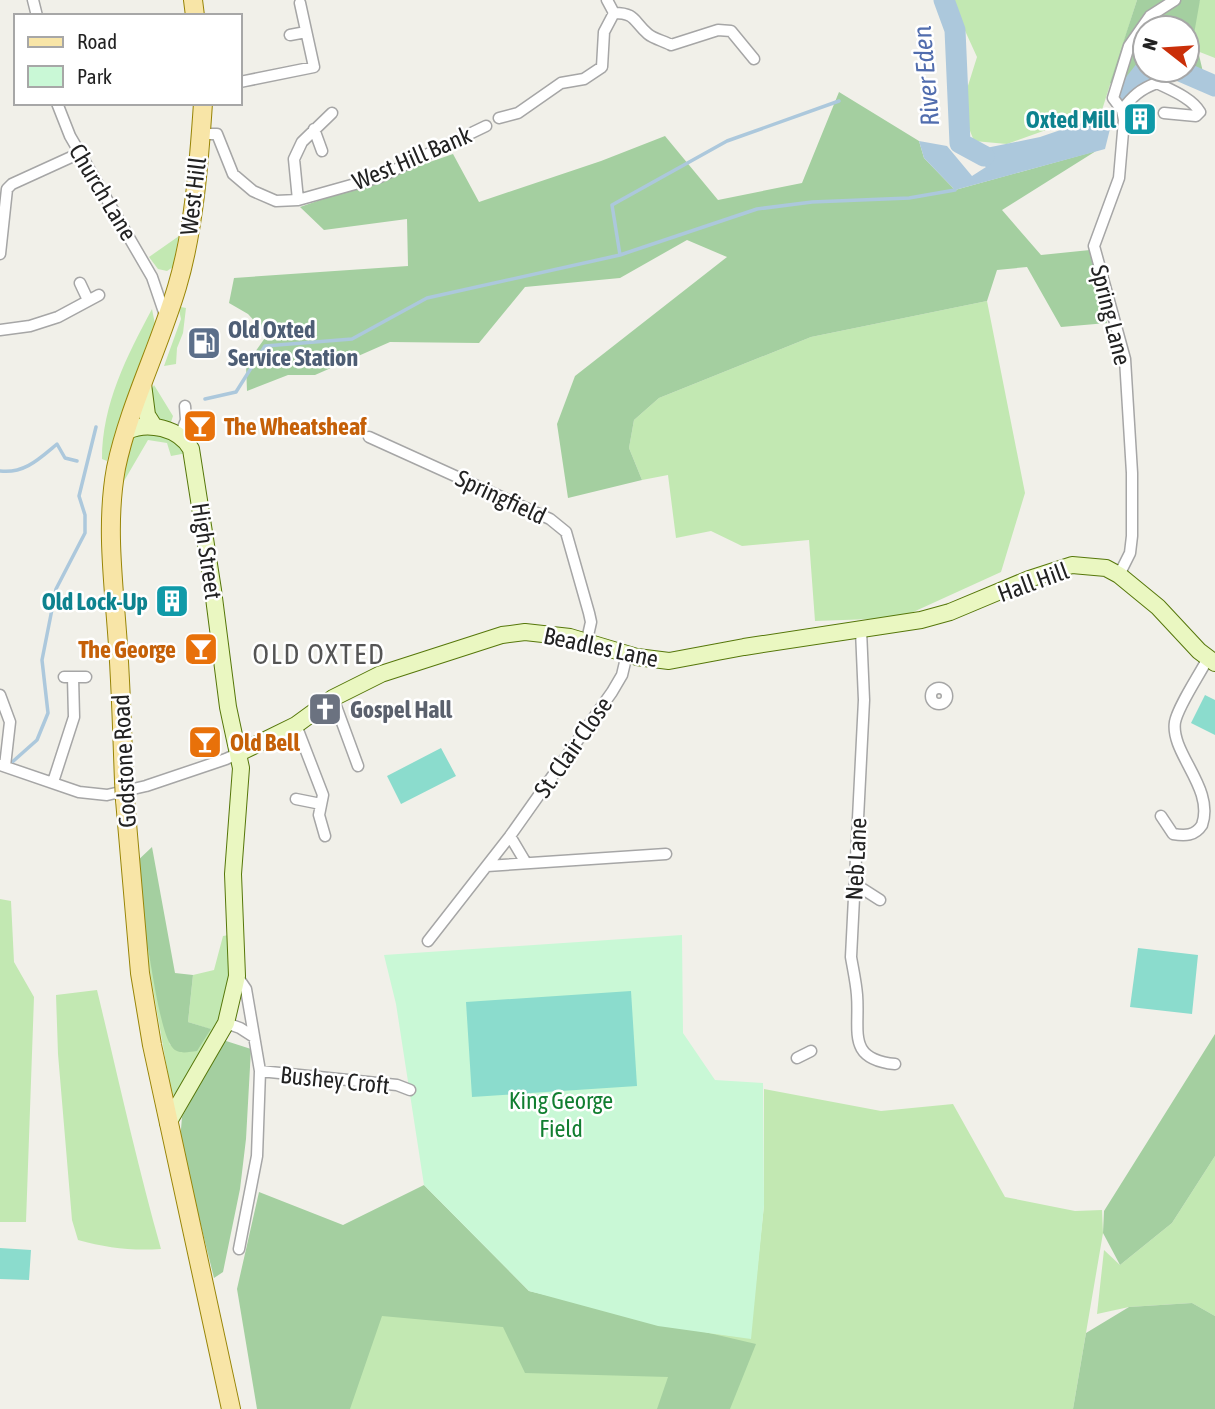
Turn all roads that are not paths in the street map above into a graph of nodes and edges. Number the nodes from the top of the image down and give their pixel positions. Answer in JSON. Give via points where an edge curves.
{"nodes":[{"id":1,"x":607,"y":0,"type":"edge"},
{"id":2,"x":1175,"y":0,"type":"edge"},
{"id":3,"x":300,"y":3,"type":"dead end"},
{"id":4,"x":614,"y":13,"type":"junction"},
{"id":5,"x":306,"y":32,"type":"junction"},
{"id":6,"x":290,"y":35,"type":"dead end"},
{"id":7,"x":754,"y":59,"type":"dead end"},
{"id":8,"x":242,"y":82,"type":"edge"},
{"id":9,"x":58,"y":105,"type":"edge"},
{"id":10,"x":202,"y":105,"type":"edge"},
{"id":11,"x":1122,"y":110,"type":"junction"},
{"id":12,"x":332,"y":113,"type":"dead end"},
{"id":13,"x":1164,"y":113,"type":"dead end"},
{"id":14,"x":499,"y":118,"type":"dead end"},
{"id":15,"x":485,"y":127,"type":"dead end"},
{"id":16,"x":314,"y":129,"type":"junction"},
{"id":17,"x":201,"y":134,"type":"junction"},
{"id":18,"x":322,"y":151,"type":"dead end"},
{"id":19,"x":80,"y":153,"type":"junction"},
{"id":20,"x":298,"y":200,"type":"junction"},
{"id":21,"x":0,"y":254,"type":"edge"},
{"id":22,"x":153,"y":280,"type":"junction"},
{"id":23,"x":80,"y":284,"type":"dead end"},
{"id":24,"x":177,"y":288,"type":"junction"},
{"id":25,"x":167,"y":321,"type":"junction"},
{"id":26,"x":0,"y":328,"type":"edge"},
{"id":27,"x":143,"y":384,"type":"junction"},
{"id":28,"x":185,"y":406,"type":"dead end"},
{"id":29,"x":154,"y":426,"type":"junction"},
{"id":30,"x":127,"y":431,"type":"junction"},
{"id":31,"x":180,"y":436,"type":"junction"},
{"id":32,"x":369,"y":438,"type":"dead end"},
{"id":33,"x":1119,"y":575,"type":"junction"},
{"id":34,"x":861,"y":630,"type":"junction"},
{"id":35,"x":587,"y":640,"type":"junction"},
{"id":36,"x":627,"y":654,"type":"junction"},
{"id":37,"x":1211,"y":661,"type":"edge"},
{"id":38,"x":86,"y":677,"type":"dead end"},
{"id":39,"x":0,"y":695,"type":"edge"},
{"id":40,"x":332,"y":698,"type":"junction"},
{"id":41,"x":296,"y":725,"type":"junction"},
{"id":42,"x":239,"y":752,"type":"junction"},
{"id":43,"x":358,"y":766,"type":"dead end"},
{"id":44,"x":7,"y":767,"type":"edge"},
{"id":45,"x":53,"y":782,"type":"junction"},
{"id":46,"x":296,"y":799,"type":"dead end"},
{"id":47,"x":321,"y":804,"type":"junction"},
{"id":48,"x":1161,"y":816,"type":"dead end"},
{"id":49,"x":325,"y":836,"type":"dead end"},
{"id":50,"x":510,"y":836,"type":"junction"},
{"id":51,"x":666,"y":854,"type":"dead end"},
{"id":52,"x":526,"y":863,"type":"junction"},
{"id":53,"x":487,"y":866,"type":"junction"},
{"id":54,"x":855,"y":884,"type":"junction"},
{"id":55,"x":880,"y":900,"type":"dead end"},
{"id":56,"x":428,"y":941,"type":"dead end"},
{"id":57,"x":237,"y":976,"type":"junction"},
{"id":58,"x":226,"y":1023,"type":"junction"},
{"id":59,"x":254,"y":1037,"type":"junction"},
{"id":60,"x":811,"y":1051,"type":"dead end"},
{"id":61,"x":797,"y":1058,"type":"dead end"},
{"id":62,"x":895,"y":1064,"type":"dead end"},
{"id":63,"x":260,"y":1071,"type":"junction"},
{"id":64,"x":410,"y":1090,"type":"dead end"},
{"id":65,"x":168,"y":1124,"type":"junction"},
{"id":66,"x":239,"y":1249,"type":"dead end"},
{"id":67,"x":231,"y":1409,"type":"edge"}],
"edges":[{"from":1,"to":4,"type":"street"},
{"from":2,"to":11,"type":"street","name":"Spring Lane","via":[[1150,16],[1129,46],[1113,98]]},
{"from":3,"to":5,"type":"street"},
{"from":4,"to":7,"type":"street","via":[[627,13],[649,35],[671,45],[718,30],[732,31]]},
{"from":4,"to":14,"type":"street","via":[[604,32],[602,67],[584,79],[561,83],[518,113]]},
{"from":5,"to":6,"type":"street"},
{"from":5,"to":8,"type":"street","via":[[314,67]]},
{"from":9,"to":19,"type":"street","name":"Church Lane"},
{"from":10,"to":17,"type":"main road","name":"West Hill"},
{"from":11,"to":13,"type":"street","via":[[1133,96],[1157,83],[1200,111],[1196,116]]},
{"from":11,"to":33,"type":"street","name":"Spring Lane","via":[[1119,178],[1094,246],[1125,359],[1132,536]]},
{"from":12,"to":16,"type":"street"},
{"from":15,"to":20,"type":"street","name":"West Hill Bank","via":[[380,177]]},
{"from":16,"to":18,"type":"street"},
{"from":16,"to":20,"type":"street","via":[[294,159]]},
{"from":17,"to":20,"type":"street","name":"West Hill Bank","via":[[217,135],[233,174],[253,191],[276,201]]},
{"from":17,"to":24,"type":"main road","name":"West Hill","via":[[186,256]]},
{"from":19,"to":21,"type":"street","via":[[7,190]]},
{"from":19,"to":22,"type":"street","name":"Church Lane"},
{"from":22,"to":24,"type":"street"},
{"from":22,"to":25,"type":"street","name":"Church Lane"},
{"from":23,"to":26,"type":"street","via":[[93,298],[58,317],[30,326]]},
{"from":24,"to":25,"type":"main road","name":"West Hill"},
{"from":25,"to":27,"type":"main road","name":"Godstone Road"},
{"from":27,"to":29,"type":"street","via":[[147,415]]},
{"from":27,"to":30,"type":"main road","name":"Godstone Road"},
{"from":28,"to":31,"type":"street"},
{"from":29,"to":30,"type":"street"},
{"from":29,"to":31,"type":"street"},
{"from":30,"to":65,"type":"main road","name":"Godstone Road","bridge":true,"via":[[117,466],[111,518],[125,800],[140,973]]},
{"from":31,"to":42,"type":"street","name":"High Street","via":[[191,449],[232,733]]},
{"from":32,"to":35,"type":"street","name":"Springfield","via":[[562,527],[591,622]]},
{"from":33,"to":34,"type":"street","name":"Hall Hill","via":[[1106,568],[1072,565],[950,612]]},
{"from":33,"to":37,"type":"street","name":"Hall Hill"},
{"from":34,"to":36,"type":"street","name":"Beadles Lane","via":[[669,661]]},
{"from":34,"to":54,"type":"street","name":"Neb Lane","via":[[864,700]]},
{"from":35,"to":36,"type":"street","name":"Beadles Lane"},
{"from":35,"to":40,"type":"street","name":"Beadles Lane","via":[[542,633],[502,635],[381,674]]},
{"from":36,"to":50,"type":"street","name":"St. Clair Close","via":[[612,692]]},
{"from":37,"to":48,"type":"street","via":[[1175,722],[1177,737],[1204,791],[1204,821],[1197,832],[1185,836],[1173,834]]},
{"from":38,"to":45,"type":"street","via":[[68,677],[74,717]]},
{"from":39,"to":44,"type":"street","via":[[10,722]]},
{"from":40,"to":41,"type":"street","name":"Beadles Lane"},
{"from":40,"to":43,"type":"street"},
{"from":41,"to":42,"type":"street","name":"Beadles Lane"},
{"from":41,"to":47,"type":"street","via":[[323,795]]},
{"from":42,"to":45,"type":"street","via":[[117,794],[88,794]]},
{"from":42,"to":57,"type":"street","via":[[233,873]]},
{"from":44,"to":45,"type":"street"},
{"from":46,"to":47,"type":"street"},
{"from":47,"to":49,"type":"street"},
{"from":50,"to":52,"type":"street"},
{"from":50,"to":53,"type":"street","name":"St. Clair Close"},
{"from":51,"to":52,"type":"street"},
{"from":52,"to":53,"type":"street"},
{"from":53,"to":56,"type":"street","name":"St. Clair Close"},
{"from":54,"to":55,"type":"street"},
{"from":54,"to":62,"type":"street","name":"Neb Lane","via":[[851,957],[859,1047],[877,1063]]},
{"from":57,"to":58,"type":"street"},
{"from":57,"to":59,"type":"street","via":[[246,989]]},
{"from":58,"to":59,"type":"street"},
{"from":58,"to":65,"type":"street"},
{"from":59,"to":63,"type":"street"},
{"from":60,"to":61,"type":"street"},
{"from":63,"to":64,"type":"street","name":"Bushey Croft"},
{"from":63,"to":66,"type":"street","via":[[257,1156]]},
{"from":65,"to":67,"type":"main road","name":"Godstone Road"}]}
